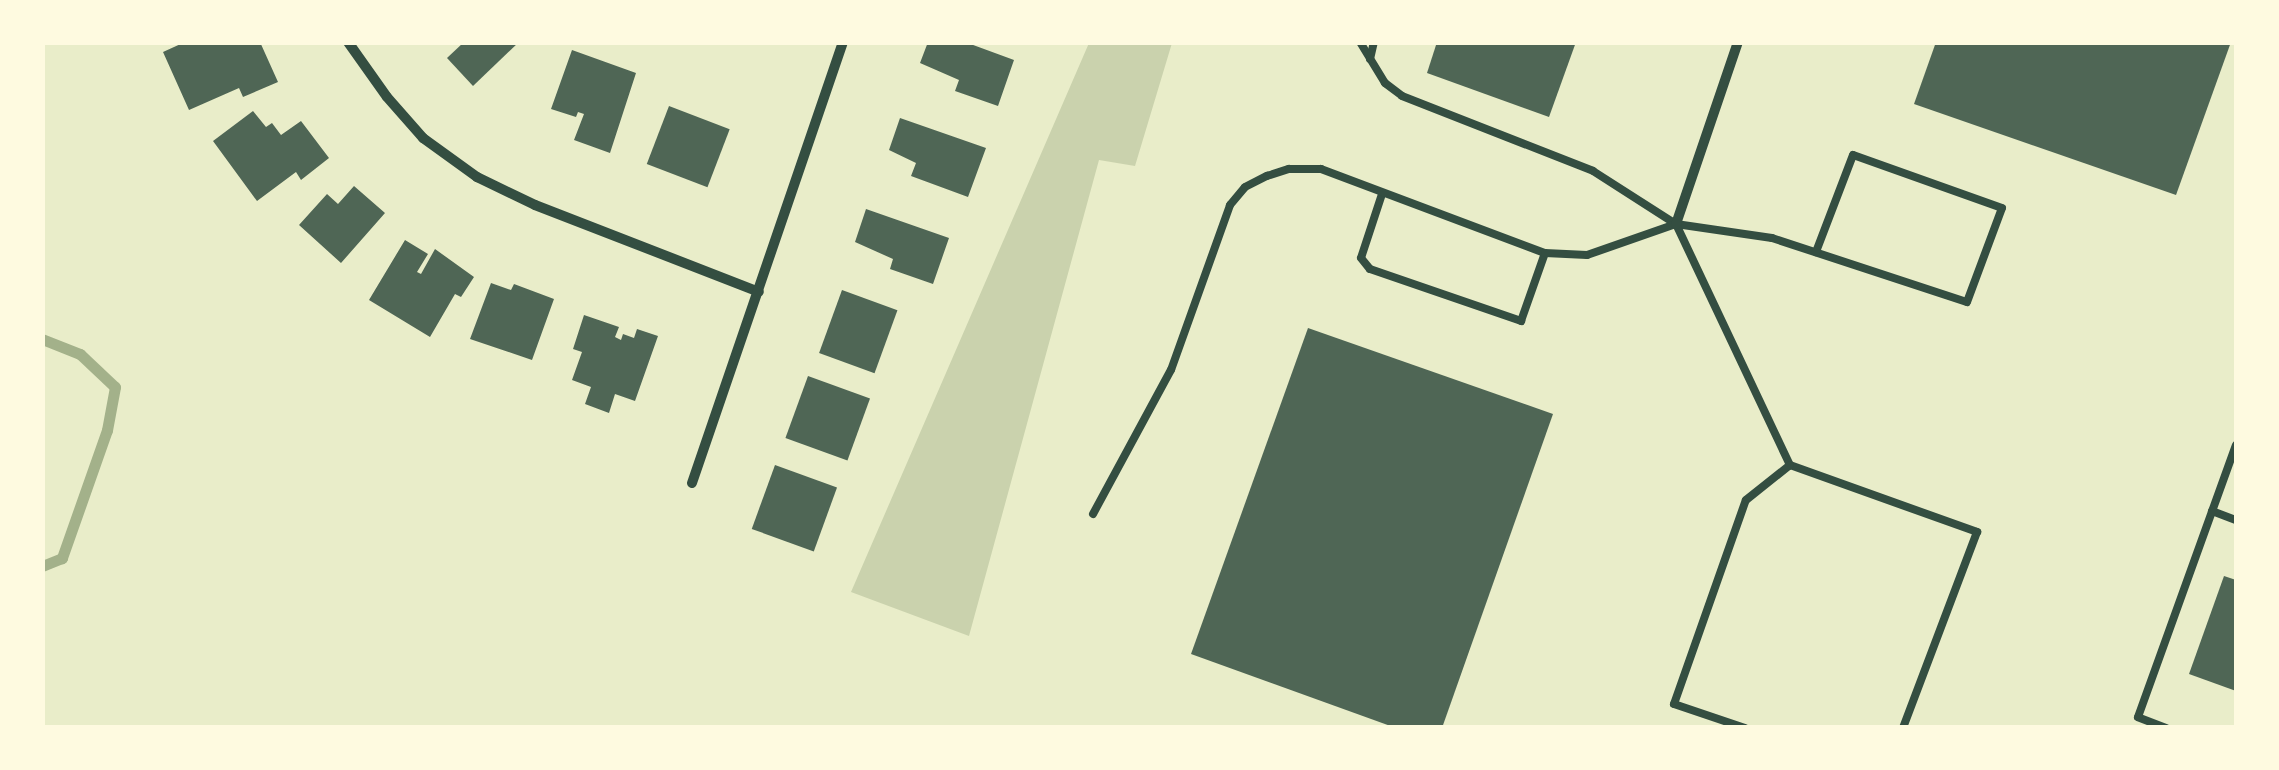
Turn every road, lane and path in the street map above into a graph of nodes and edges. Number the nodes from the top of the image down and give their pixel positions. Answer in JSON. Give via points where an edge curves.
{"nodes":[{"id":1,"x":348,"y":42,"type":"edge"},
{"id":2,"x":843,"y":42,"type":"edge"},
{"id":3,"x":1360,"y":42,"type":"edge"},
{"id":4,"x":1374,"y":42,"type":"edge"},
{"id":5,"x":1738,"y":42,"type":"edge"},
{"id":6,"x":1370,"y":59,"type":"junction"},
{"id":7,"x":1382,"y":194,"type":"junction"},
{"id":8,"x":1676,"y":224,"type":"junction"},
{"id":9,"x":1816,"y":252,"type":"junction"},
{"id":10,"x":1545,"y":253,"type":"junction"},
{"id":11,"x":759,"y":292,"type":"junction"},
{"id":12,"x":2236,"y":445,"type":"edge"},
{"id":13,"x":1790,"y":466,"type":"junction"},
{"id":14,"x":692,"y":483,"type":"dead end"},
{"id":15,"x":2212,"y":511,"type":"junction"},
{"id":16,"x":1092,"y":514,"type":"dead end"},
{"id":17,"x":2236,"y":520,"type":"edge"},
{"id":18,"x":2138,"y":717,"type":"junction"},
{"id":19,"x":1745,"y":728,"type":"edge"},
{"id":20,"x":1903,"y":728,"type":"edge"},
{"id":21,"x":2134,"y":728,"type":"edge"},
{"id":22,"x":2166,"y":728,"type":"edge"}],
"edges":[{"from":1,"to":11,"type":"street","via":[[424,138],[477,176]]},
{"from":2,"to":11,"type":"street"},
{"from":3,"to":6,"type":"lane"},
{"from":4,"to":6,"type":"lane"},
{"from":5,"to":8,"type":"street"},
{"from":6,"to":8,"type":"lane","via":[[1402,96],[1593,172]]},
{"from":7,"to":10,"type":"lane"},
{"from":7,"to":10,"type":"lane","via":[[1360,258],[1370,268],[1521,320]]},
{"from":7,"to":16,"type":"lane","via":[[1306,168],[1245,187],[1230,205],[1171,370]]},
{"from":8,"to":9,"type":"lane","via":[[1772,238]]},
{"from":8,"to":10,"type":"lane","via":[[1586,255]]},
{"from":8,"to":13,"type":"lane"},
{"from":9,"to":9,"type":"lane","via":[[1967,302],[2002,208],[1853,155]]},
{"from":11,"to":14,"type":"street"},
{"from":12,"to":15,"type":"lane"},
{"from":13,"to":19,"type":"lane","via":[[1746,500],[1674,704]]},
{"from":13,"to":20,"type":"lane","via":[[1977,532]]},
{"from":15,"to":17,"type":"lane"},
{"from":15,"to":18,"type":"lane"},
{"from":18,"to":21,"type":"lane"},
{"from":18,"to":22,"type":"lane"}]}
